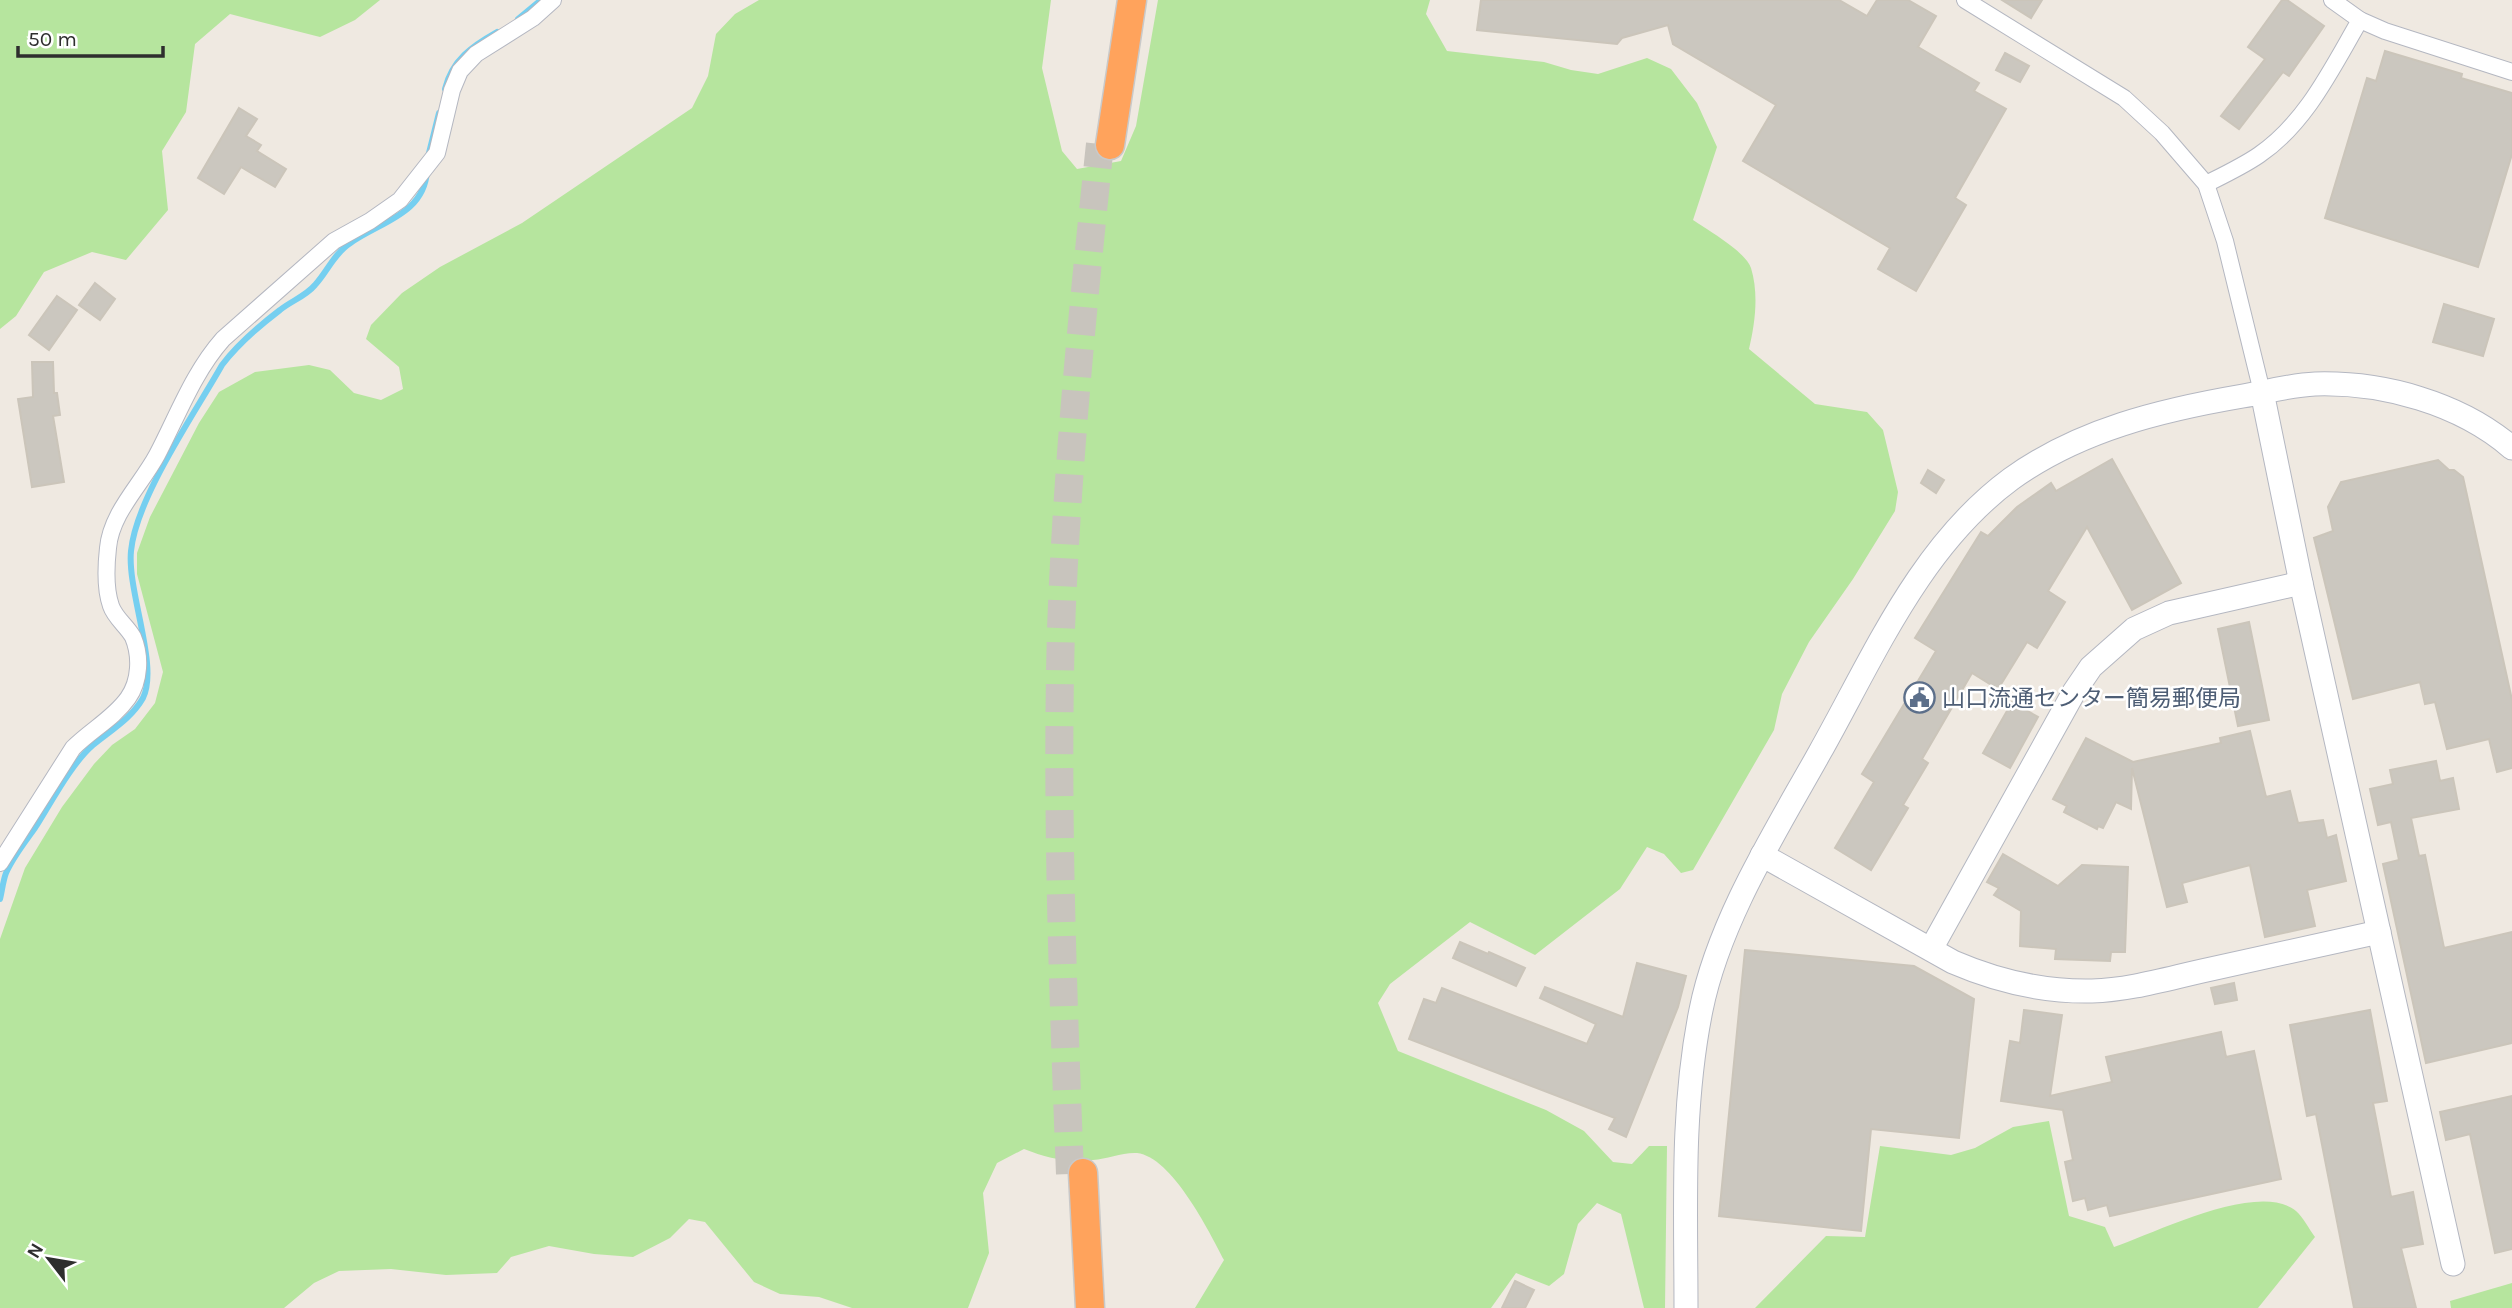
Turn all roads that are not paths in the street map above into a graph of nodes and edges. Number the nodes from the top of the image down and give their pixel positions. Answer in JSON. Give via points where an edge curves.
{"nodes":[{"id":1,"x":553,"y":0,"type":"edge"},
{"id":2,"x":1121,"y":0,"type":"edge"},
{"id":3,"x":1132,"y":0,"type":"edge"},
{"id":4,"x":1965,"y":0,"type":"edge"},
{"id":5,"x":2332,"y":0,"type":"edge"},
{"id":6,"x":2360,"y":20,"type":"junction"},
{"id":7,"x":2512,"y":72,"type":"edge"},
{"id":8,"x":2206,"y":184,"type":"junction"},
{"id":9,"x":2262,"y":392,"type":"junction"},
{"id":10,"x":2510,"y":442,"type":"edge"},
{"id":11,"x":2301,"y":583,"type":"junction"},
{"id":12,"x":1762,"y":855,"type":"junction"},
{"id":13,"x":0,"y":863,"type":"edge"},
{"id":14,"x":2379,"y":932,"type":"junction"},
{"id":15,"x":1931,"y":949,"type":"junction"},
{"id":16,"x":2452,"y":1264,"type":"dead end"},
{"id":17,"x":1076,"y":1308,"type":"edge"},
{"id":18,"x":1090,"y":1308,"type":"edge"},
{"id":19,"x":1686,"y":1308,"type":"edge"}],
"edges":[{"from":1,"to":13,"type":"street","via":[[476,54],[460,71],[437,153],[400,200],[334,241],[209,355],[111,530],[107,593],[112,609],[132,636],[137,682],[118,711],[73,748]]},
{"from":2,"to":3,"type":"highway","via":[[1105,145]]},
{"from":4,"to":8,"type":"street","via":[[2124,98]]},
{"from":5,"to":6,"type":"street"},
{"from":6,"to":7,"type":"street"},
{"from":6,"to":8,"type":"street","via":[[2319,90],[2289,130],[2260,155]]},
{"from":8,"to":9,"type":"street","via":[[2225,241]]},
{"from":9,"to":10,"type":"street","via":[[2312,384],[2373,388],[2430,402]]},
{"from":9,"to":11,"type":"street"},
{"from":9,"to":12,"type":"street","via":[[2180,407],[2082,439],[2043,457],[1986,500],[1957,528],[1906,599]]},
{"from":11,"to":14,"type":"street"},
{"from":11,"to":15,"type":"street","via":[[2169,613],[2134,629],[2091,667]]},
{"from":12,"to":15,"type":"street"},
{"from":12,"to":19,"type":"street","via":[[1717,958],[1692,1057],[1685,1119]]},
{"from":14,"to":15,"type":"street","via":[[2093,991],[2010,983]]},
{"from":14,"to":16,"type":"street"},
{"from":17,"to":18,"type":"highway","via":[[1076,1173]]}]}
